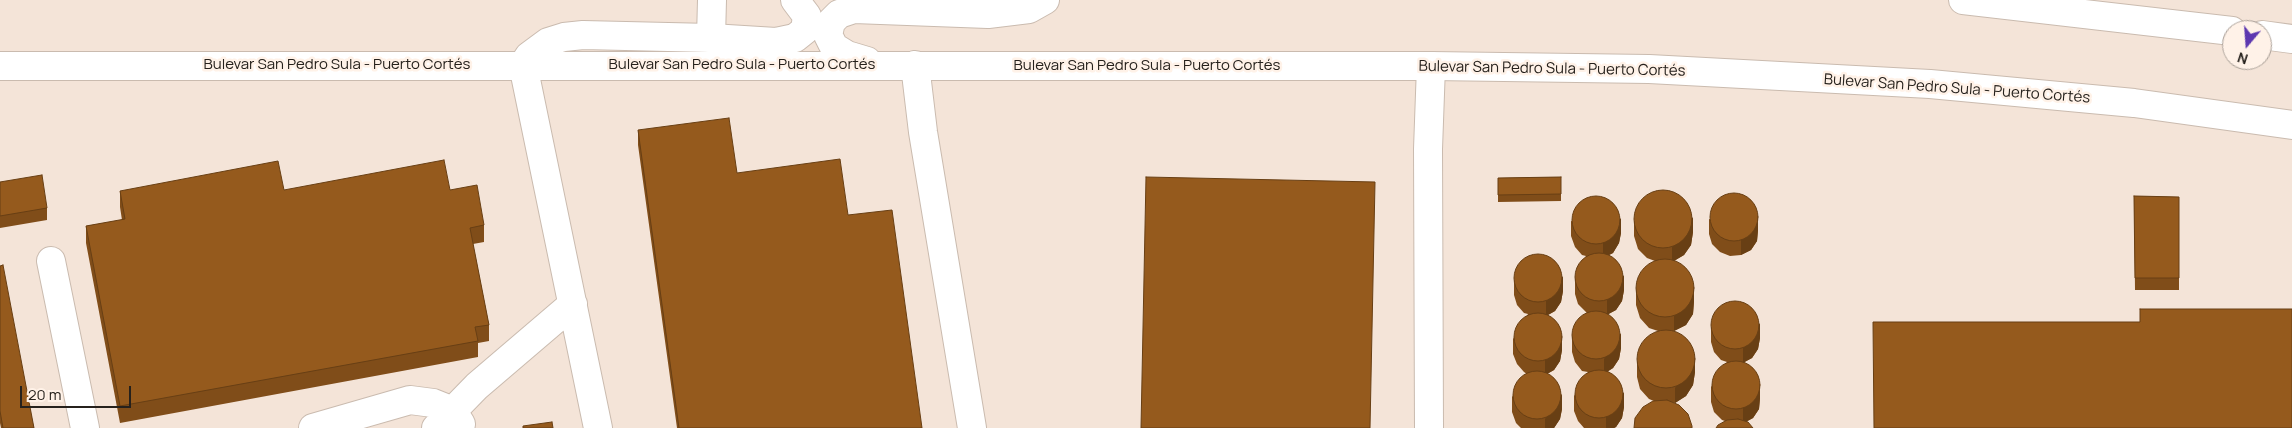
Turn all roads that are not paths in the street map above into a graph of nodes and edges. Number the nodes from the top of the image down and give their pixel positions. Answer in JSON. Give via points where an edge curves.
{"nodes":[{"id":1,"x":712,"y":0,"type":"edge"},
{"id":2,"x":795,"y":0,"type":"edge"},
{"id":3,"x":1045,"y":0,"type":"edge"},
{"id":4,"x":1963,"y":0,"type":"edge"},
{"id":5,"x":2222,"y":31,"type":"edge"},
{"id":6,"x":2272,"y":36,"type":"edge"},
{"id":7,"x":711,"y":38,"type":"junction"},
{"id":8,"x":2292,"y":39,"type":"edge"},
{"id":9,"x":523,"y":65,"type":"junction"},
{"id":10,"x":884,"y":65,"type":"junction"},
{"id":11,"x":915,"y":65,"type":"junction"},
{"id":12,"x":0,"y":66,"type":"edge"},
{"id":13,"x":1431,"y":66,"type":"junction"},
{"id":14,"x":2292,"y":125,"type":"edge"},
{"id":15,"x":51,"y":261,"type":"dead end"},
{"id":16,"x":573,"y":304,"type":"junction"},
{"id":17,"x":451,"y":422,"type":"edge"},
{"id":18,"x":85,"y":428,"type":"edge"},
{"id":19,"x":313,"y":428,"type":"edge"},
{"id":20,"x":598,"y":428,"type":"edge"},
{"id":21,"x":972,"y":428,"type":"edge"},
{"id":22,"x":1429,"y":428,"type":"edge"}],
"edges":[{"from":1,"to":7,"type":"main road"},
{"from":2,"to":7,"type":"main road","via":[[807,16],[805,30],[795,38],[776,42]]},
{"from":3,"to":10,"type":"main road","via":[[1029,8],[988,14],[854,9],[839,14],[831,22],[828,35],[834,47],[847,55]]},
{"from":4,"to":5,"type":"main road"},
{"from":6,"to":8,"type":"main road"},
{"from":7,"to":9,"type":"main road","via":[[564,37],[537,49]]},
{"from":9,"to":10,"type":"main road","name":"Bulevar San Pedro Sula - Puerto Cortés"},
{"from":9,"to":12,"type":"main road","name":"Bulevar San Pedro Sula - Puerto Cortés"},
{"from":9,"to":16,"type":"main road"},
{"from":10,"to":11,"type":"main road","name":"Bulevar San Pedro Sula - Puerto Cortés"},
{"from":11,"to":13,"type":"main road","name":"Bulevar San Pedro Sula - Puerto Cortés"},
{"from":11,"to":21,"type":"main road"},
{"from":13,"to":14,"type":"main road","name":"Bulevar San Pedro Sula - Puerto Cortés","via":[[1650,69],[1930,84],[2134,103]]},
{"from":13,"to":22,"type":"main road","via":[[1428,149]]},
{"from":15,"to":18,"type":"main road"},
{"from":16,"to":17,"type":"main road","via":[[477,386]]},
{"from":16,"to":20,"type":"main road"},
{"from":17,"to":19,"type":"main road","via":[[434,403],[410,400]]}]}
